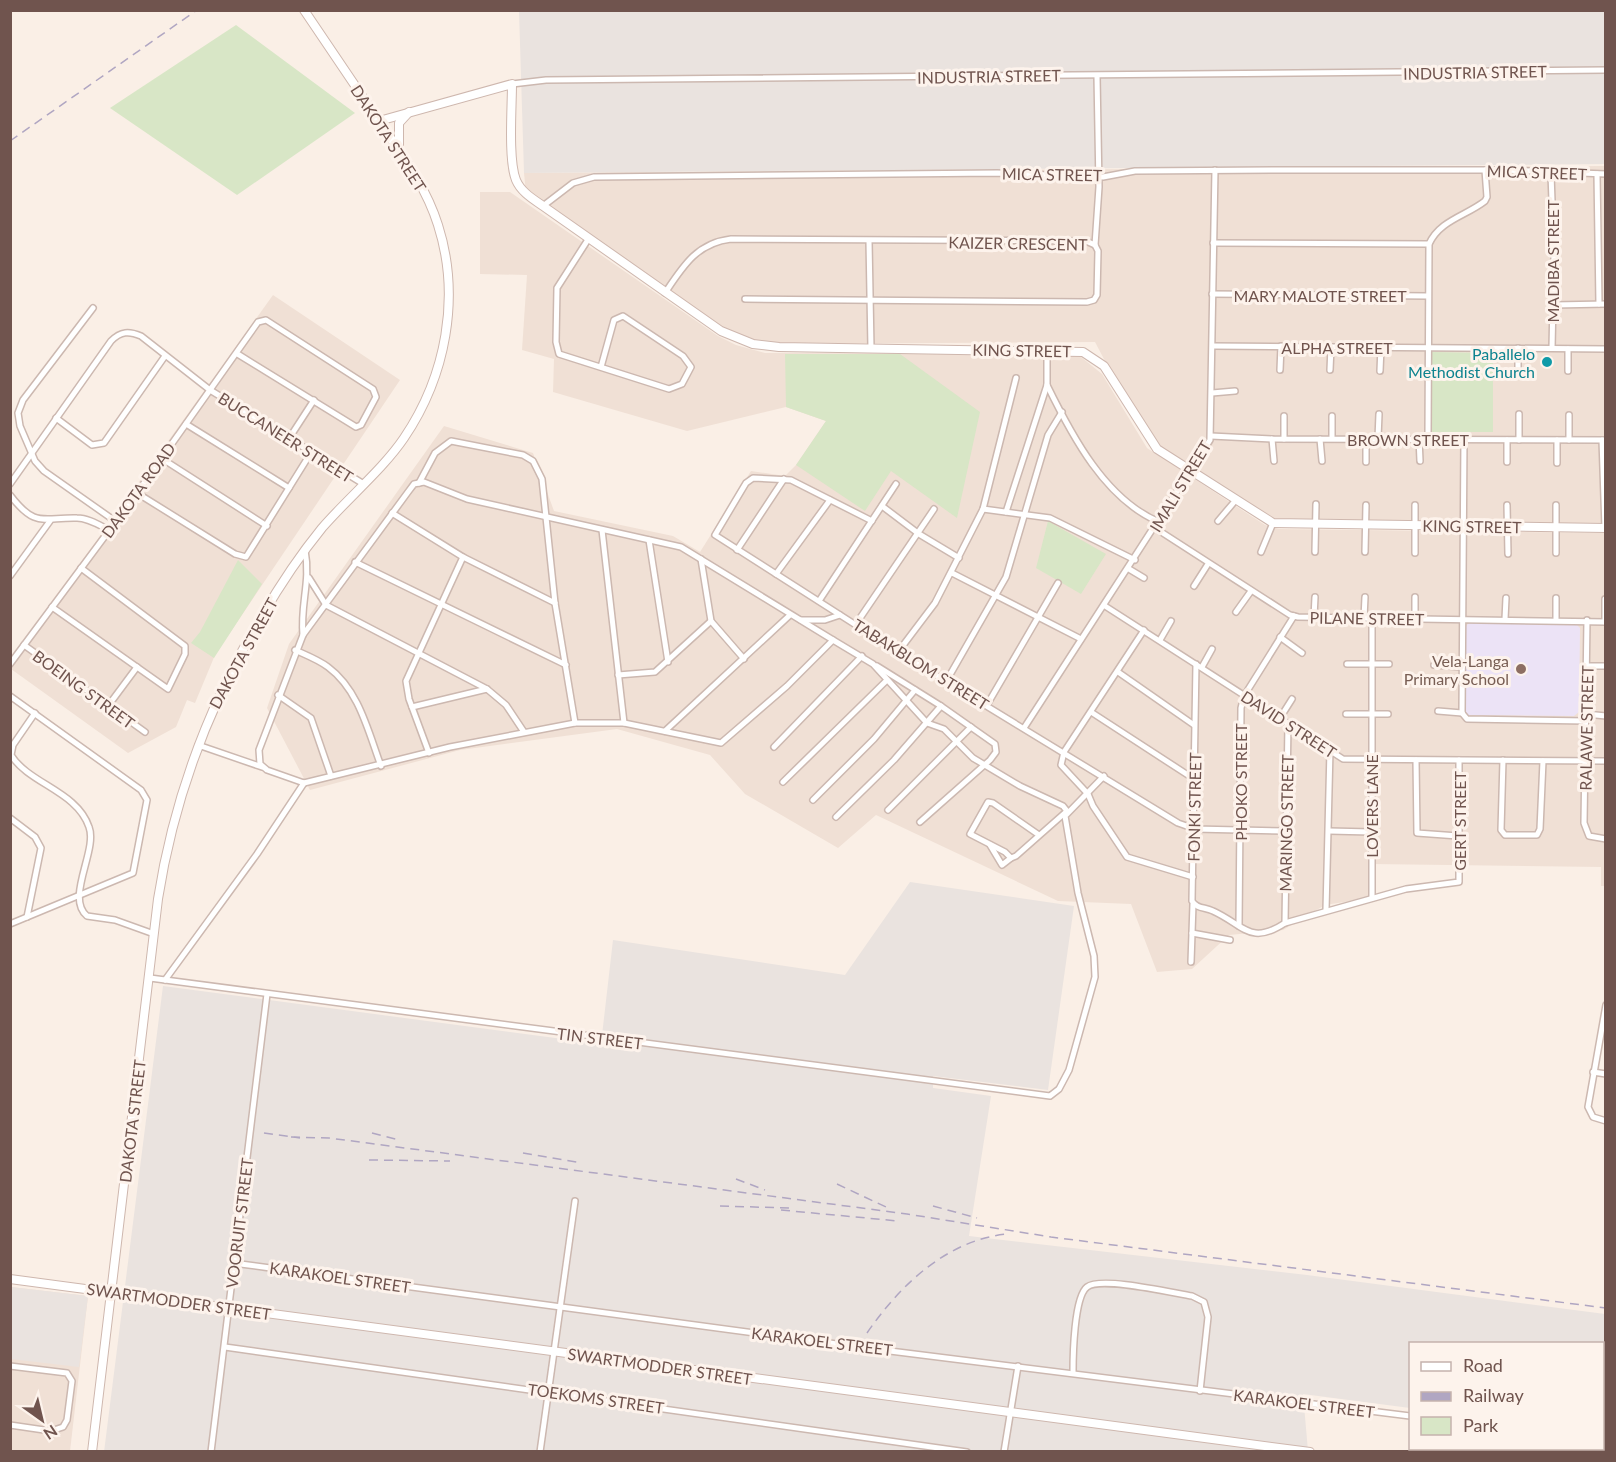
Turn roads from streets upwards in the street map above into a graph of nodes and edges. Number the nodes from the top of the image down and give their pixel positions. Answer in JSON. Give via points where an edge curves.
{"nodes":[{"id":1,"x":304,"y":10,"type":"edge"},
{"id":2,"x":1605,"y":70,"type":"edge"},
{"id":3,"x":1097,"y":76,"type":"junction"},
{"id":4,"x":512,"y":84,"type":"junction"},
{"id":5,"x":416,"y":109,"type":"junction"},
{"id":6,"x":379,"y":121,"type":"junction"},
{"id":7,"x":399,"y":151,"type":"junction"},
{"id":8,"x":1214,"y":170,"type":"junction"},
{"id":9,"x":1485,"y":170,"type":"junction"},
{"id":10,"x":1551,"y":174,"type":"junction"},
{"id":11,"x":1597,"y":174,"type":"junction"},
{"id":12,"x":1605,"y":174,"type":"edge"},
{"id":13,"x":1098,"y":176,"type":"junction"},
{"id":14,"x":543,"y":206,"type":"junction"},
{"id":15,"x":589,"y":238,"type":"junction"},
{"id":16,"x":869,"y":241,"type":"junction"},
{"id":17,"x":1213,"y":243,"type":"junction"},
{"id":18,"x":1429,"y":244,"type":"junction"},
{"id":19,"x":1095,"y":245,"type":"junction"},
{"id":20,"x":665,"y":293,"type":"junction"},
{"id":21,"x":1212,"y":294,"type":"junction"},
{"id":22,"x":1428,"y":296,"type":"junction"},
{"id":23,"x":745,"y":299,"type":"dead end"},
{"id":24,"x":869,"y":301,"type":"junction"},
{"id":25,"x":1602,"y":304,"type":"edge"},
{"id":26,"x":1554,"y":305,"type":"junction"},
{"id":27,"x":93,"y":308,"type":"dead end"},
{"id":28,"x":1213,"y":346,"type":"junction"},
{"id":29,"x":1281,"y":346,"type":"junction"},
{"id":30,"x":1331,"y":347,"type":"junction"},
{"id":31,"x":1381,"y":347,"type":"junction"},
{"id":32,"x":1428,"y":347,"type":"junction"},
{"id":33,"x":871,"y":348,"type":"junction"},
{"id":34,"x":1518,"y":348,"type":"junction"},
{"id":35,"x":1552,"y":348,"type":"junction"},
{"id":36,"x":1568,"y":349,"type":"junction"},
{"id":37,"x":1605,"y":349,"type":"edge"},
{"id":38,"x":1047,"y":351,"type":"junction"},
{"id":39,"x":236,"y":353,"type":"junction"},
{"id":40,"x":165,"y":356,"type":"junction"},
{"id":41,"x":601,"y":367,"type":"junction"},
{"id":42,"x":1280,"y":370,"type":"dead end"},
{"id":43,"x":1330,"y":370,"type":"dead end"},
{"id":44,"x":1380,"y":370,"type":"dead end"},
{"id":45,"x":1518,"y":371,"type":"dead end"},
{"id":46,"x":1568,"y":371,"type":"dead end"},
{"id":47,"x":1016,"y":378,"type":"dead end"},
{"id":48,"x":1047,"y":385,"type":"junction"},
{"id":49,"x":210,"y":390,"type":"junction"},
{"id":50,"x":1235,"y":391,"type":"dead end"},
{"id":51,"x":1212,"y":393,"type":"junction"},
{"id":52,"x":314,"y":400,"type":"junction"},
{"id":53,"x":1062,"y":412,"type":"junction"},
{"id":54,"x":1379,"y":414,"type":"dead end"},
{"id":55,"x":1519,"y":414,"type":"dead end"},
{"id":56,"x":1569,"y":415,"type":"dead end"},
{"id":57,"x":1284,"y":416,"type":"dead end"},
{"id":58,"x":1332,"y":416,"type":"dead end"},
{"id":59,"x":56,"y":418,"type":"junction"},
{"id":60,"x":186,"y":424,"type":"junction"},
{"id":61,"x":1211,"y":436,"type":"junction"},
{"id":62,"x":290,"y":437,"type":"junction"},
{"id":63,"x":1332,"y":438,"type":"junction"},
{"id":64,"x":1366,"y":438,"type":"junction"},
{"id":65,"x":1378,"y":438,"type":"junction"},
{"id":66,"x":1419,"y":438,"type":"junction"},
{"id":67,"x":1428,"y":438,"type":"junction"},
{"id":68,"x":1272,"y":439,"type":"junction"},
{"id":69,"x":1284,"y":439,"type":"junction"},
{"id":70,"x":1320,"y":439,"type":"junction"},
{"id":71,"x":1464,"y":439,"type":"junction"},
{"id":72,"x":1508,"y":440,"type":"junction"},
{"id":73,"x":1519,"y":440,"type":"junction"},
{"id":74,"x":1557,"y":440,"type":"junction"},
{"id":75,"x":1569,"y":440,"type":"junction"},
{"id":76,"x":1604,"y":440,"type":"edge"},
{"id":77,"x":312,"y":451,"type":"junction"},
{"id":78,"x":34,"y":453,"type":"junction"},
{"id":79,"x":161,"y":458,"type":"junction"},
{"id":80,"x":1274,"y":461,"type":"dead end"},
{"id":81,"x":1322,"y":461,"type":"dead end"},
{"id":82,"x":1420,"y":461,"type":"dead end"},
{"id":83,"x":1366,"y":462,"type":"dead end"},
{"id":84,"x":1507,"y":462,"type":"dead end"},
{"id":85,"x":1557,"y":463,"type":"dead end"},
{"id":86,"x":1191,"y":470,"type":"junction"},
{"id":87,"x":784,"y":480,"type":"junction"},
{"id":88,"x":362,"y":483,"type":"junction"},
{"id":89,"x":419,"y":483,"type":"junction"},
{"id":90,"x":10,"y":484,"type":"edge"},
{"id":91,"x":896,"y":484,"type":"dead end"},
{"id":92,"x":289,"y":488,"type":"junction"},
{"id":93,"x":136,"y":493,"type":"junction"},
{"id":94,"x":10,"y":495,"type":"edge"},
{"id":95,"x":830,"y":500,"type":"junction"},
{"id":96,"x":1235,"y":501,"type":"junction"},
{"id":97,"x":1316,"y":504,"type":"dead end"},
{"id":98,"x":1366,"y":505,"type":"dead end"},
{"id":99,"x":1415,"y":505,"type":"dead end"},
{"id":100,"x":1507,"y":505,"type":"dead end"},
{"id":101,"x":1556,"y":505,"type":"dead end"},
{"id":102,"x":882,"y":506,"type":"junction"},
{"id":103,"x":934,"y":509,"type":"dead end"},
{"id":104,"x":983,"y":509,"type":"junction"},
{"id":105,"x":1006,"y":512,"type":"junction"},
{"id":106,"x":392,"y":513,"type":"junction"},
{"id":107,"x":1026,"y":514,"type":"junction"},
{"id":108,"x":547,"y":518,"type":"junction"},
{"id":109,"x":50,"y":521,"type":"junction"},
{"id":110,"x":115,"y":521,"type":"junction"},
{"id":111,"x":872,"y":521,"type":"junction"},
{"id":112,"x":1218,"y":521,"type":"dead end"},
{"id":113,"x":1273,"y":523,"type":"junction"},
{"id":114,"x":1157,"y":525,"type":"junction"},
{"id":115,"x":1315,"y":525,"type":"junction"},
{"id":116,"x":1365,"y":525,"type":"junction"},
{"id":117,"x":1415,"y":525,"type":"junction"},
{"id":118,"x":267,"y":526,"type":"junction"},
{"id":119,"x":1464,"y":526,"type":"junction"},
{"id":120,"x":1507,"y":526,"type":"junction"},
{"id":121,"x":1556,"y":527,"type":"junction"},
{"id":122,"x":1605,"y":528,"type":"edge"},
{"id":123,"x":109,"y":530,"type":"junction"},
{"id":124,"x":602,"y":530,"type":"junction"},
{"id":125,"x":919,"y":534,"type":"junction"},
{"id":126,"x":650,"y":540,"type":"junction"},
{"id":127,"x":305,"y":550,"type":"junction"},
{"id":128,"x":737,"y":550,"type":"junction"},
{"id":129,"x":1261,"y":552,"type":"dead end"},
{"id":130,"x":1315,"y":552,"type":"dead end"},
{"id":131,"x":1365,"y":552,"type":"dead end"},
{"id":132,"x":1415,"y":553,"type":"dead end"},
{"id":133,"x":1556,"y":553,"type":"dead end"},
{"id":134,"x":1508,"y":554,"type":"dead end"},
{"id":135,"x":463,"y":557,"type":"junction"},
{"id":136,"x":959,"y":558,"type":"junction"},
{"id":137,"x":701,"y":559,"type":"junction"},
{"id":138,"x":1135,"y":560,"type":"junction"},
{"id":139,"x":355,"y":562,"type":"junction"},
{"id":140,"x":1208,"y":564,"type":"junction"},
{"id":141,"x":81,"y":568,"type":"junction"},
{"id":142,"x":1129,"y":569,"type":"junction"},
{"id":143,"x":952,"y":573,"type":"junction"},
{"id":144,"x":776,"y":574,"type":"junction"},
{"id":145,"x":10,"y":576,"type":"edge"},
{"id":146,"x":309,"y":578,"type":"junction"},
{"id":147,"x":1143,"y":578,"type":"dead end"},
{"id":148,"x":1058,"y":583,"type":"dead end"},
{"id":149,"x":1194,"y":586,"type":"dead end"},
{"id":150,"x":1251,"y":591,"type":"junction"},
{"id":151,"x":997,"y":595,"type":"junction"},
{"id":152,"x":1315,"y":597,"type":"dead end"},
{"id":153,"x":1365,"y":597,"type":"dead end"},
{"id":154,"x":1415,"y":597,"type":"dead end"},
{"id":155,"x":1506,"y":598,"type":"dead end"},
{"id":156,"x":1556,"y":598,"type":"dead end"},
{"id":157,"x":1605,"y":599,"type":"edge"},
{"id":158,"x":819,"y":601,"type":"junction"},
{"id":159,"x":555,"y":603,"type":"junction"},
{"id":160,"x":326,"y":604,"type":"junction"},
{"id":161,"x":441,"y":604,"type":"junction"},
{"id":162,"x":1105,"y":606,"type":"junction"},
{"id":163,"x":52,"y":607,"type":"junction"},
{"id":164,"x":1236,"y":612,"type":"dead end"},
{"id":165,"x":790,"y":615,"type":"junction"},
{"id":166,"x":840,"y":615,"type":"junction"},
{"id":167,"x":1294,"y":616,"type":"junction"},
{"id":168,"x":1314,"y":617,"type":"junction"},
{"id":169,"x":1037,"y":618,"type":"junction"},
{"id":170,"x":1365,"y":618,"type":"junction"},
{"id":171,"x":1372,"y":618,"type":"junction"},
{"id":172,"x":1415,"y":619,"type":"junction"},
{"id":173,"x":1464,"y":619,"type":"junction"},
{"id":174,"x":1505,"y":619,"type":"junction"},
{"id":175,"x":1556,"y":619,"type":"junction"},
{"id":176,"x":799,"y":620,"type":"junction"},
{"id":177,"x":1587,"y":620,"type":"junction"},
{"id":178,"x":711,"y":621,"type":"junction"},
{"id":179,"x":1171,"y":621,"type":"dead end"},
{"id":180,"x":1605,"y":622,"type":"edge"},
{"id":181,"x":856,"y":624,"type":"junction"},
{"id":182,"x":1144,"y":630,"type":"junction"},
{"id":183,"x":303,"y":635,"type":"junction"},
{"id":184,"x":1280,"y":637,"type":"junction"},
{"id":185,"x":833,"y":639,"type":"junction"},
{"id":186,"x":1081,"y":639,"type":"junction"},
{"id":187,"x":1160,"y":640,"type":"junction"},
{"id":188,"x":24,"y":645,"type":"junction"},
{"id":189,"x":1212,"y":648,"type":"dead end"},
{"id":190,"x":295,"y":650,"type":"junction"},
{"id":191,"x":898,"y":652,"type":"junction"},
{"id":192,"x":417,"y":653,"type":"junction"},
{"id":193,"x":1302,"y":653,"type":"dead end"},
{"id":194,"x":862,"y":656,"type":"junction"},
{"id":195,"x":744,"y":659,"type":"junction"},
{"id":196,"x":668,"y":662,"type":"junction"},
{"id":197,"x":10,"y":664,"type":"edge"},
{"id":198,"x":873,"y":664,"type":"junction"},
{"id":199,"x":1347,"y":664,"type":"dead end"},
{"id":200,"x":1371,"y":664,"type":"junction"},
{"id":201,"x":1389,"y":664,"type":"dead end"},
{"id":202,"x":566,"y":665,"type":"junction"},
{"id":203,"x":1199,"y":666,"type":"junction"},
{"id":204,"x":1434,"y":666,"type":"dead end"},
{"id":205,"x":1587,"y":666,"type":"junction"},
{"id":206,"x":1605,"y":666,"type":"edge"},
{"id":207,"x":137,"y":667,"type":"junction"},
{"id":208,"x":1462,"y":667,"type":"junction"},
{"id":209,"x":1118,"y":672,"type":"junction"},
{"id":210,"x":618,"y":675,"type":"junction"},
{"id":211,"x":947,"y":680,"type":"junction"},
{"id":212,"x":886,"y":681,"type":"junction"},
{"id":213,"x":487,"y":689,"type":"junction"},
{"id":214,"x":915,"y":690,"type":"junction"},
{"id":215,"x":278,"y":695,"type":"junction"},
{"id":216,"x":10,"y":696,"type":"edge"},
{"id":217,"x":1244,"y":696,"type":"junction"},
{"id":218,"x":1292,"y":699,"type":"dead end"},
{"id":219,"x":905,"y":702,"type":"junction"},
{"id":220,"x":987,"y":705,"type":"junction"},
{"id":221,"x":108,"y":706,"type":"junction"},
{"id":222,"x":941,"y":706,"type":"junction"},
{"id":223,"x":412,"y":707,"type":"junction"},
{"id":224,"x":1438,"y":711,"type":"dead end"},
{"id":225,"x":1091,"y":712,"type":"junction"},
{"id":226,"x":35,"y":713,"type":"junction"},
{"id":227,"x":1462,"y":713,"type":"junction"},
{"id":228,"x":1346,"y":714,"type":"dead end"},
{"id":229,"x":1371,"y":714,"type":"junction"},
{"id":230,"x":1388,"y":714,"type":"dead end"},
{"id":231,"x":1605,"y":716,"type":"edge"},
{"id":232,"x":1586,"y":717,"type":"junction"},
{"id":233,"x":1280,"y":718,"type":"junction"},
{"id":234,"x":575,"y":723,"type":"junction"},
{"id":235,"x":624,"y":723,"type":"junction"},
{"id":236,"x":927,"y":723,"type":"junction"},
{"id":237,"x":1288,"y":723,"type":"junction"},
{"id":238,"x":1194,"y":725,"type":"junction"},
{"id":239,"x":971,"y":727,"type":"junction"},
{"id":240,"x":1024,"y":728,"type":"junction"},
{"id":241,"x":666,"y":731,"type":"junction"},
{"id":242,"x":145,"y":732,"type":"dead end"},
{"id":243,"x":524,"y":732,"type":"junction"},
{"id":244,"x":957,"y":744,"type":"junction"},
{"id":245,"x":198,"y":745,"type":"junction"},
{"id":246,"x":774,"y":747,"type":"dead end"},
{"id":247,"x":1330,"y":750,"type":"junction"},
{"id":248,"x":1064,"y":752,"type":"junction"},
{"id":249,"x":429,"y":753,"type":"junction"},
{"id":250,"x":1371,"y":760,"type":"junction"},
{"id":251,"x":1416,"y":760,"type":"junction"},
{"id":252,"x":1459,"y":760,"type":"junction"},
{"id":253,"x":1503,"y":760,"type":"junction"},
{"id":254,"x":1586,"y":760,"type":"junction"},
{"id":255,"x":1543,"y":761,"type":"junction"},
{"id":256,"x":1605,"y":761,"type":"edge"},
{"id":257,"x":381,"y":765,"type":"junction"},
{"id":258,"x":983,"y":765,"type":"junction"},
{"id":259,"x":262,"y":767,"type":"junction"},
{"id":260,"x":331,"y":776,"type":"junction"},
{"id":261,"x":1104,"y":776,"type":"junction"},
{"id":262,"x":1194,"y":779,"type":"junction"},
{"id":263,"x":783,"y":782,"type":"dead end"},
{"id":264,"x":304,"y":783,"type":"junction"},
{"id":265,"x":1088,"y":794,"type":"junction"},
{"id":266,"x":813,"y":800,"type":"dead end"},
{"id":267,"x":888,"y":810,"type":"dead end"},
{"id":268,"x":1067,"y":811,"type":"junction"},
{"id":269,"x":836,"y":817,"type":"dead end"},
{"id":270,"x":10,"y":818,"type":"edge"},
{"id":271,"x":920,"y":822,"type":"dead end"},
{"id":272,"x":1195,"y":829,"type":"junction"},
{"id":273,"x":1240,"y":831,"type":"junction"},
{"id":274,"x":1285,"y":831,"type":"junction"},
{"id":275,"x":1329,"y":831,"type":"junction"},
{"id":276,"x":1371,"y":832,"type":"junction"},
{"id":277,"x":1039,"y":835,"type":"junction"},
{"id":278,"x":1458,"y":836,"type":"junction"},
{"id":279,"x":1605,"y":839,"type":"edge"},
{"id":280,"x":988,"y":842,"type":"junction"},
{"id":281,"x":1011,"y":858,"type":"junction"},
{"id":282,"x":1192,"y":877,"type":"junction"},
{"id":283,"x":79,"y":896,"type":"junction"},
{"id":284,"x":1372,"y":898,"type":"junction"},
{"id":285,"x":1193,"y":903,"type":"junction"},
{"id":286,"x":1326,"y":910,"type":"junction"},
{"id":287,"x":27,"y":917,"type":"junction"},
{"id":288,"x":1285,"y":923,"type":"junction"},
{"id":289,"x":10,"y":924,"type":"edge"},
{"id":290,"x":1237,"y":925,"type":"junction"},
{"id":291,"x":1192,"y":933,"type":"junction"},
{"id":292,"x":154,"y":934,"type":"junction"},
{"id":293,"x":1230,"y":940,"type":"dead end"},
{"id":294,"x":1191,"y":962,"type":"dead end"},
{"id":295,"x":150,"y":978,"type":"junction"},
{"id":296,"x":165,"y":980,"type":"junction"},
{"id":297,"x":267,"y":994,"type":"junction"},
{"id":298,"x":1605,"y":1005,"type":"edge"},
{"id":299,"x":1604,"y":1022,"type":"edge"},
{"id":300,"x":1593,"y":1072,"type":"junction"},
{"id":301,"x":1605,"y":1074,"type":"edge"},
{"id":302,"x":1605,"y":1121,"type":"edge"},
{"id":303,"x":575,"y":1201,"type":"dead end"},
{"id":304,"x":233,"y":1263,"type":"junction"},
{"id":305,"x":10,"y":1279,"type":"edge"},
{"id":306,"x":112,"y":1293,"type":"junction"},
{"id":307,"x":560,"y":1307,"type":"junction"},
{"id":308,"x":228,"y":1308,"type":"junction"},
{"id":309,"x":225,"y":1347,"type":"junction"},
{"id":310,"x":554,"y":1352,"type":"junction"},
{"id":311,"x":10,"y":1366,"type":"edge"},
{"id":312,"x":1017,"y":1366,"type":"junction"},
{"id":313,"x":1073,"y":1373,"type":"junction"},
{"id":314,"x":1200,"y":1391,"type":"junction"},
{"id":315,"x":550,"y":1393,"type":"junction"},
{"id":316,"x":1010,"y":1412,"type":"junction"},
{"id":317,"x":1409,"y":1416,"type":"edge"},
{"id":318,"x":10,"y":1425,"type":"edge"},
{"id":319,"x":92,"y":1452,"type":"edge"},
{"id":320,"x":212,"y":1452,"type":"edge"},
{"id":321,"x":540,"y":1452,"type":"edge"},
{"id":322,"x":967,"y":1452,"type":"edge"},
{"id":323,"x":1004,"y":1452,"type":"edge"},
{"id":324,"x":1310,"y":1452,"type":"edge"}],
"edges":[{"from":1,"to":6,"type":"street","name":"DAKOTA STREET"},
{"from":2,"to":3,"type":"street","name":"INDUSTRIA STREET"},
{"from":3,"to":4,"type":"street","name":"INDUSTRIA STREET","via":[[546,80]]},
{"from":3,"to":13,"type":"street"},
{"from":4,"to":5,"type":"street","name":"INDUSTRIA STREET"},
{"from":4,"to":14,"type":"street","name":"KING STREET","via":[[514,175],[520,187]]},
{"from":5,"to":6,"type":"street","name":"INDUSTRIA STREET"},
{"from":5,"to":7,"type":"street","via":[[399,123]]},
{"from":6,"to":7,"type":"street","name":"DAKOTA STREET"},
{"from":7,"to":88,"type":"street","name":"DAKOTA STREET","via":[[419,181],[439,227],[448,274],[447,324],[435,382],[415,420],[397,448]]},
{"from":8,"to":9,"type":"street","name":"MICA STREET"},
{"from":8,"to":13,"type":"street","name":"MICA STREET","via":[[1135,171]]},
{"from":8,"to":17,"type":"street","name":"IMALI STREET"},
{"from":9,"to":10,"type":"street","name":"MICA STREET"},
{"from":9,"to":18,"type":"street","via":[[1485,201],[1448,222]]},
{"from":10,"to":11,"type":"street","name":"MICA STREET"},
{"from":10,"to":26,"type":"street","name":"MADIBA STREET"},
{"from":11,"to":12,"type":"street","name":"MICA STREET"},
{"from":11,"to":25,"type":"street"},
{"from":13,"to":14,"type":"street","name":"MICA STREET","via":[[997,173],[594,177],[573,183]]},
{"from":13,"to":19,"type":"street"},
{"from":14,"to":15,"type":"street","name":"KING STREET"},
{"from":15,"to":20,"type":"street","name":"KING STREET"},
{"from":15,"to":41,"type":"street","via":[[557,288],[556,342],[562,356]]},
{"from":16,"to":19,"type":"street","name":"KAIZER CRESCENT","via":[[1086,241]]},
{"from":16,"to":20,"type":"street","name":"KAIZER CRESCENT","via":[[721,240],[691,256]]},
{"from":16,"to":24,"type":"street"},
{"from":17,"to":18,"type":"street"},
{"from":17,"to":21,"type":"street","name":"IMALI STREET"},
{"from":18,"to":22,"type":"street"},
{"from":19,"to":24,"type":"street","name":"KAIZER CRESCENT","via":[[1097,293],[1091,302]]},
{"from":20,"to":33,"type":"street","name":"KING STREET","via":[[721,331],[753,344]]},
{"from":21,"to":22,"type":"street","name":"MARY MALOTE STREET"},
{"from":21,"to":28,"type":"street","name":"IMALI STREET"},
{"from":22,"to":32,"type":"street"},
{"from":23,"to":24,"type":"street","name":"KAIZER CRESCENT"},
{"from":24,"to":33,"type":"street"},
{"from":25,"to":26,"type":"street"},
{"from":26,"to":35,"type":"street","name":"MADIBA STREET"},
{"from":27,"to":78,"type":"street","via":[[18,410],[20,426]]},
{"from":28,"to":29,"type":"street","name":"ALPHA STREET"},
{"from":28,"to":51,"type":"street","name":"IMALI STREET"},
{"from":29,"to":30,"type":"street","name":"ALPHA STREET"},
{"from":29,"to":42,"type":"street"},
{"from":30,"to":31,"type":"street","name":"ALPHA STREET"},
{"from":30,"to":43,"type":"street"},
{"from":31,"to":32,"type":"street","name":"ALPHA STREET"},
{"from":31,"to":44,"type":"street"},
{"from":32,"to":34,"type":"street","name":"ALPHA STREET"},
{"from":32,"to":67,"type":"street"},
{"from":33,"to":38,"type":"street","name":"KING STREET"},
{"from":34,"to":35,"type":"street","name":"ALPHA STREET"},
{"from":34,"to":45,"type":"street"},
{"from":35,"to":36,"type":"street","name":"ALPHA STREET"},
{"from":36,"to":37,"type":"street","name":"ALPHA STREET"},
{"from":36,"to":46,"type":"street"},
{"from":38,"to":48,"type":"street"},
{"from":38,"to":86,"type":"street","name":"KING STREET","via":[[1083,352],[1098,360],[1152,445]]},
{"from":39,"to":49,"type":"street","name":"DAKOTA ROAD"},
{"from":39,"to":52,"type":"street"},
{"from":39,"to":52,"type":"street","name":"DAKOTA ROAD","via":[[256,324],[266,320],[376,393],[358,427]]},
{"from":40,"to":49,"type":"street","name":"BUCCANEER STREET"},
{"from":40,"to":59,"type":"street","name":"BUCCANEER STREET","via":[[141,336],[132,332],[118,334]]},
{"from":40,"to":59,"type":"street","via":[[104,443],[93,445]]},
{"from":41,"to":41,"type":"street","via":[[669,389],[682,384],[691,366],[683,356],[622,315],[614,320]]},
{"from":47,"to":104,"type":"street"},
{"from":48,"to":53,"type":"street","name":"PILANE STREET"},
{"from":48,"to":105,"type":"street"},
{"from":49,"to":60,"type":"street","name":"DAKOTA ROAD"},
{"from":49,"to":62,"type":"street","name":"BUCCANEER STREET"},
{"from":50,"to":51,"type":"street"},
{"from":51,"to":61,"type":"street","name":"IMALI STREET"},
{"from":52,"to":62,"type":"street"},
{"from":53,"to":107,"type":"street","via":[[1048,435]]},
{"from":53,"to":114,"type":"street","name":"PILANE STREET","via":[[1097,470],[1119,497]]},
{"from":54,"to":65,"type":"street"},
{"from":55,"to":73,"type":"street"},
{"from":56,"to":75,"type":"street"},
{"from":57,"to":69,"type":"street"},
{"from":58,"to":63,"type":"street"},
{"from":59,"to":78,"type":"street"},
{"from":60,"to":79,"type":"street","name":"DAKOTA ROAD"},
{"from":60,"to":92,"type":"street"},
{"from":61,"to":68,"type":"street","name":"BROWN STREET"},
{"from":61,"to":86,"type":"street","name":"IMALI STREET"},
{"from":62,"to":77,"type":"street","name":"BUCCANEER STREET"},
{"from":63,"to":64,"type":"street","name":"BROWN STREET"},
{"from":63,"to":70,"type":"street","name":"BROWN STREET"},
{"from":64,"to":65,"type":"street","name":"BROWN STREET"},
{"from":64,"to":83,"type":"street"},
{"from":65,"to":66,"type":"street","name":"BROWN STREET"},
{"from":66,"to":67,"type":"street","name":"BROWN STREET"},
{"from":66,"to":82,"type":"street"},
{"from":67,"to":71,"type":"street","name":"BROWN STREET"},
{"from":68,"to":69,"type":"street","name":"BROWN STREET"},
{"from":68,"to":80,"type":"street"},
{"from":69,"to":70,"type":"street","name":"BROWN STREET"},
{"from":70,"to":81,"type":"street"},
{"from":71,"to":72,"type":"street","name":"BROWN STREET"},
{"from":71,"to":119,"type":"street"},
{"from":72,"to":73,"type":"street","name":"BROWN STREET"},
{"from":72,"to":84,"type":"street"},
{"from":73,"to":74,"type":"street","name":"BROWN STREET"},
{"from":74,"to":75,"type":"street","name":"BROWN STREET"},
{"from":74,"to":85,"type":"street"},
{"from":75,"to":76,"type":"street","name":"BROWN STREET"},
{"from":76,"to":122,"type":"street"},
{"from":77,"to":88,"type":"street","name":"BUCCANEER STREET"},
{"from":77,"to":92,"type":"street"},
{"from":78,"to":90,"type":"street"},
{"from":78,"to":110,"type":"street","via":[[44,471]]},
{"from":79,"to":93,"type":"street","name":"DAKOTA ROAD"},
{"from":79,"to":118,"type":"street"},
{"from":86,"to":96,"type":"street","name":"KING STREET"},
{"from":86,"to":114,"type":"street","name":"IMALI STREET"},
{"from":87,"to":95,"type":"street"},
{"from":87,"to":128,"type":"street"},
{"from":87,"to":128,"type":"street","name":"TABAKBLOM STREET","via":[[759,478],[747,483],[715,535]]},
{"from":88,"to":127,"type":"street","name":"DAKOTA STREET"},
{"from":89,"to":106,"type":"street","via":[[414,484]]},
{"from":89,"to":108,"type":"street"},
{"from":89,"to":108,"type":"street","via":[[435,453],[451,441],[523,455],[538,469]]},
{"from":91,"to":102,"type":"street"},
{"from":92,"to":118,"type":"street"},
{"from":93,"to":110,"type":"street","name":"DAKOTA ROAD"},
{"from":93,"to":118,"type":"street","via":[[241,557],[249,555]]},
{"from":94,"to":109,"type":"street","via":[[35,518]]},
{"from":95,"to":111,"type":"street"},
{"from":95,"to":144,"type":"street"},
{"from":96,"to":112,"type":"street"},
{"from":96,"to":113,"type":"street","name":"KING STREET"},
{"from":97,"to":115,"type":"street"},
{"from":98,"to":116,"type":"street"},
{"from":99,"to":117,"type":"street"},
{"from":100,"to":120,"type":"street"},
{"from":101,"to":121,"type":"street"},
{"from":102,"to":111,"type":"street"},
{"from":102,"to":125,"type":"street"},
{"from":103,"to":125,"type":"street"},
{"from":104,"to":105,"type":"street"},
{"from":104,"to":136,"type":"street"},
{"from":105,"to":107,"type":"street"},
{"from":106,"to":135,"type":"street"},
{"from":106,"to":139,"type":"street"},
{"from":107,"to":138,"type":"street","via":[[1056,520]]},
{"from":107,"to":151,"type":"street"},
{"from":108,"to":124,"type":"street"},
{"from":108,"to":159,"type":"street"},
{"from":109,"to":123,"type":"street","via":[[80,518]]},
{"from":109,"to":145,"type":"street"},
{"from":110,"to":123,"type":"street","name":"DAKOTA ROAD"},
{"from":111,"to":158,"type":"street"},
{"from":113,"to":115,"type":"street","name":"KING STREET"},
{"from":113,"to":129,"type":"street"},
{"from":114,"to":138,"type":"street","name":"IMALI STREET"},
{"from":114,"to":140,"type":"street","name":"PILANE STREET"},
{"from":115,"to":116,"type":"street","name":"KING STREET"},
{"from":115,"to":130,"type":"street"},
{"from":116,"to":117,"type":"street","name":"KING STREET"},
{"from":116,"to":131,"type":"street"},
{"from":117,"to":119,"type":"street","name":"KING STREET"},
{"from":117,"to":132,"type":"street"},
{"from":119,"to":120,"type":"street","name":"KING STREET"},
{"from":119,"to":173,"type":"street"},
{"from":120,"to":121,"type":"street","name":"KING STREET"},
{"from":120,"to":134,"type":"street"},
{"from":121,"to":122,"type":"street","name":"KING STREET"},
{"from":121,"to":133,"type":"street"},
{"from":123,"to":141,"type":"street","name":"DAKOTA ROAD"},
{"from":124,"to":126,"type":"street"},
{"from":124,"to":210,"type":"street"},
{"from":125,"to":136,"type":"street"},
{"from":125,"to":181,"type":"street"},
{"from":126,"to":137,"type":"street","via":[[674,544]]},
{"from":126,"to":196,"type":"street"},
{"from":127,"to":146,"type":"street"},
{"from":127,"to":245,"type":"street","name":"DAKOTA STREET","via":[[239,655]]},
{"from":128,"to":144,"type":"street","name":"TABAKBLOM STREET"},
{"from":135,"to":159,"type":"street"},
{"from":135,"to":161,"type":"street"},
{"from":136,"to":143,"type":"street"},
{"from":137,"to":165,"type":"street"},
{"from":137,"to":178,"type":"street"},
{"from":138,"to":142,"type":"street","name":"IMALI STREET"},
{"from":139,"to":160,"type":"street"},
{"from":139,"to":161,"type":"street"},
{"from":140,"to":149,"type":"street"},
{"from":140,"to":150,"type":"street","name":"PILANE STREET"},
{"from":141,"to":163,"type":"street","name":"DAKOTA ROAD"},
{"from":141,"to":207,"type":"street","via":[[184,646],[185,654],[168,689]]},
{"from":142,"to":147,"type":"street"},
{"from":142,"to":162,"type":"street","name":"IMALI STREET"},
{"from":143,"to":151,"type":"street"},
{"from":143,"to":191,"type":"street"},
{"from":144,"to":158,"type":"street","name":"TABAKBLOM STREET"},
{"from":146,"to":160,"type":"street"},
{"from":146,"to":183,"type":"street"},
{"from":148,"to":169,"type":"street"},
{"from":150,"to":164,"type":"street"},
{"from":150,"to":167,"type":"street","name":"PILANE STREET"},
{"from":151,"to":169,"type":"street"},
{"from":151,"to":211,"type":"street"},
{"from":152,"to":168,"type":"street"},
{"from":153,"to":170,"type":"street"},
{"from":154,"to":172,"type":"street"},
{"from":155,"to":174,"type":"street"},
{"from":156,"to":175,"type":"street"},
{"from":157,"to":180,"type":"street"},
{"from":158,"to":166,"type":"street","name":"TABAKBLOM STREET"},
{"from":159,"to":202,"type":"street"},
{"from":160,"to":183,"type":"street"},
{"from":160,"to":192,"type":"street"},
{"from":161,"to":192,"type":"street"},
{"from":161,"to":202,"type":"street"},
{"from":162,"to":182,"type":"street","name":"DAVID STREET"},
{"from":162,"to":186,"type":"street","name":"IMALI STREET"},
{"from":163,"to":188,"type":"street","name":"DAKOTA ROAD"},
{"from":163,"to":207,"type":"street"},
{"from":165,"to":176,"type":"street"},
{"from":165,"to":195,"type":"street"},
{"from":166,"to":176,"type":"street","via":[[825,620]]},
{"from":166,"to":181,"type":"street","name":"TABAKBLOM STREET"},
{"from":167,"to":168,"type":"street","name":"PILANE STREET"},
{"from":167,"to":184,"type":"street","name":"PHOKO STREET"},
{"from":168,"to":170,"type":"street","name":"PILANE STREET"},
{"from":169,"to":186,"type":"street"},
{"from":169,"to":220,"type":"street"},
{"from":170,"to":171,"type":"street","name":"PILANE STREET"},
{"from":171,"to":172,"type":"street","name":"PILANE STREET"},
{"from":171,"to":200,"type":"street","name":"LOVERS LANE"},
{"from":172,"to":173,"type":"street","name":"PILANE STREET"},
{"from":173,"to":174,"type":"street","name":"PILANE STREET"},
{"from":173,"to":208,"type":"street"},
{"from":174,"to":175,"type":"street","name":"PILANE STREET"},
{"from":175,"to":177,"type":"street","name":"PILANE STREET"},
{"from":176,"to":185,"type":"street"},
{"from":177,"to":180,"type":"street","name":"PILANE STREET"},
{"from":177,"to":205,"type":"street","name":"RALAWE STREET"},
{"from":178,"to":195,"type":"street"},
{"from":178,"to":196,"type":"street"},
{"from":179,"to":187,"type":"street"},
{"from":181,"to":191,"type":"street","name":"TABAKBLOM STREET"},
{"from":182,"to":187,"type":"street","name":"DAVID STREET"},
{"from":182,"to":209,"type":"street"},
{"from":183,"to":190,"type":"street"},
{"from":184,"to":193,"type":"street"},
{"from":184,"to":217,"type":"street","name":"PHOKO STREET"},
{"from":185,"to":194,"type":"street"},
{"from":185,"to":241,"type":"street","via":[[799,675],[725,740],[712,743]]},
{"from":186,"to":240,"type":"street","name":"IMALI STREET"},
{"from":187,"to":203,"type":"street","name":"DAVID STREET"},
{"from":188,"to":197,"type":"street","name":"DAKOTA ROAD"},
{"from":188,"to":221,"type":"street","name":"BOEING STREET"},
{"from":189,"to":203,"type":"street"},
{"from":190,"to":215,"type":"street"},
{"from":190,"to":257,"type":"street","via":[[330,668],[350,690]]},
{"from":191,"to":211,"type":"street","name":"TABAKBLOM STREET"},
{"from":192,"to":213,"type":"street"},
{"from":192,"to":223,"type":"street","via":[[406,685]]},
{"from":194,"to":198,"type":"street"},
{"from":194,"to":246,"type":"street"},
{"from":195,"to":241,"type":"street"},
{"from":196,"to":210,"type":"street","via":[[651,674]]},
{"from":198,"to":212,"type":"street"},
{"from":198,"to":214,"type":"street"},
{"from":199,"to":200,"type":"street"},
{"from":200,"to":201,"type":"street"},
{"from":200,"to":229,"type":"street","name":"LOVERS LANE"},
{"from":202,"to":234,"type":"street"},
{"from":203,"to":217,"type":"street","name":"DAVID STREET"},
{"from":203,"to":238,"type":"street","name":"FONKI STREET"},
{"from":204,"to":208,"type":"street"},
{"from":205,"to":206,"type":"street"},
{"from":205,"to":232,"type":"street","name":"RALAWE STREET"},
{"from":207,"to":221,"type":"street"},
{"from":208,"to":227,"type":"street"},
{"from":209,"to":225,"type":"street"},
{"from":209,"to":238,"type":"street"},
{"from":210,"to":235,"type":"street"},
{"from":211,"to":220,"type":"street","name":"TABAKBLOM STREET"},
{"from":212,"to":219,"type":"street"},
{"from":212,"to":263,"type":"street"},
{"from":213,"to":223,"type":"street"},
{"from":213,"to":243,"type":"street","via":[[506,705]]},
{"from":214,"to":219,"type":"street"},
{"from":214,"to":222,"type":"street"},
{"from":215,"to":259,"type":"street","via":[[259,750]]},
{"from":215,"to":260,"type":"street","via":[[311,718]]},
{"from":216,"to":226,"type":"street"},
{"from":217,"to":233,"type":"street","name":"DAVID STREET"},
{"from":217,"to":273,"type":"street","name":"PHOKO STREET","via":[[1240,712]]},
{"from":218,"to":233,"type":"street"},
{"from":219,"to":236,"type":"street"},
{"from":219,"to":266,"type":"street"},
{"from":220,"to":240,"type":"street","name":"TABAKBLOM STREET"},
{"from":221,"to":242,"type":"street","name":"BOEING STREET"},
{"from":222,"to":236,"type":"street"},
{"from":222,"to":239,"type":"street"},
{"from":223,"to":249,"type":"street"},
{"from":224,"to":227,"type":"street"},
{"from":225,"to":248,"type":"street"},
{"from":225,"to":262,"type":"street"},
{"from":226,"to":283,"type":"street","via":[[13,744],[12,754],[21,765],[60,792],[88,824],[91,834]]},
{"from":226,"to":283,"type":"street","via":[[146,796],[133,873]]},
{"from":227,"to":232,"type":"street","via":[[1467,719]]},
{"from":228,"to":229,"type":"street"},
{"from":229,"to":230,"type":"street"},
{"from":229,"to":250,"type":"street","name":"LOVERS LANE"},
{"from":231,"to":232,"type":"street"},
{"from":232,"to":254,"type":"street","name":"RALAWE STREET"},
{"from":233,"to":237,"type":"street","name":"DAVID STREET"},
{"from":234,"to":235,"type":"street"},
{"from":234,"to":243,"type":"street"},
{"from":235,"to":241,"type":"street"},
{"from":236,"to":244,"type":"street","via":[[944,729]]},
{"from":236,"to":269,"type":"street"},
{"from":237,"to":247,"type":"street","name":"DAVID STREET"},
{"from":237,"to":274,"type":"street","name":"MARINGO STREET"},
{"from":238,"to":262,"type":"street","name":"FONKI STREET"},
{"from":239,"to":244,"type":"street"},
{"from":239,"to":258,"type":"street","via":[[995,744],[996,752]]},
{"from":240,"to":248,"type":"street","name":"TABAKBLOM STREET"},
{"from":243,"to":249,"type":"street"},
{"from":244,"to":258,"type":"street"},
{"from":244,"to":267,"type":"street"},
{"from":245,"to":259,"type":"street"},
{"from":245,"to":292,"type":"street","name":"DAKOTA STREET","via":[[170,836]]},
{"from":247,"to":250,"type":"street","name":"DAVID STREET","via":[[1343,759]]},
{"from":247,"to":275,"type":"street"},
{"from":248,"to":261,"type":"street","name":"TABAKBLOM STREET"},
{"from":248,"to":265,"type":"street","via":[[1062,768]]},
{"from":249,"to":257,"type":"street"},
{"from":250,"to":251,"type":"street","name":"DAVID STREET"},
{"from":250,"to":276,"type":"street","name":"LOVERS LANE"},
{"from":251,"to":252,"type":"street","name":"DAVID STREET"},
{"from":251,"to":278,"type":"street","via":[[1417,833]]},
{"from":252,"to":253,"type":"street","name":"DAVID STREET"},
{"from":252,"to":278,"type":"street","name":"GERT STREET"},
{"from":253,"to":255,"type":"street","name":"DAVID STREET"},
{"from":253,"to":255,"type":"street","via":[[1502,832],[1508,836],[1539,833]]},
{"from":254,"to":255,"type":"street","name":"DAVID STREET"},
{"from":254,"to":256,"type":"street","name":"DAVID STREET"},
{"from":254,"to":279,"type":"street","name":"RALAWE STREET","via":[[1584,819],[1588,835]]},
{"from":257,"to":260,"type":"street"},
{"from":258,"to":268,"type":"street"},
{"from":258,"to":271,"type":"street"},
{"from":259,"to":264,"type":"street"},
{"from":260,"to":264,"type":"street"},
{"from":261,"to":265,"type":"street"},
{"from":261,"to":272,"type":"street","name":"TABAKBLOM STREET"},
{"from":262,"to":272,"type":"street","name":"FONKI STREET"},
{"from":264,"to":296,"type":"street"},
{"from":265,"to":268,"type":"street"},
{"from":265,"to":282,"type":"street","via":[[1127,857]]},
{"from":268,"to":277,"type":"street"},
{"from":268,"to":297,"type":"street","name":"TIN STREET","via":[[1065,819],[1095,977],[1069,1070],[1059,1089],[1050,1096]]},
{"from":270,"to":287,"type":"street","via":[[35,837],[41,848]]},
{"from":272,"to":273,"type":"street"},
{"from":272,"to":282,"type":"street","name":"FONKI STREET"},
{"from":273,"to":274,"type":"street"},
{"from":273,"to":290,"type":"street","name":"PHOKO STREET"},
{"from":274,"to":288,"type":"street","name":"MARINGO STREET"},
{"from":275,"to":276,"type":"street"},
{"from":275,"to":286,"type":"street"},
{"from":276,"to":284,"type":"street","name":"LOVERS LANE"},
{"from":277,"to":280,"type":"street","via":[[988,802],[970,834]]},
{"from":277,"to":281,"type":"street"},
{"from":278,"to":284,"type":"street","name":"GERT STREET","via":[[1459,882]]},
{"from":280,"to":281,"type":"street"},
{"from":280,"to":281,"type":"street","via":[[1002,865]]},
{"from":282,"to":285,"type":"street","name":"FONKI STREET"},
{"from":283,"to":287,"type":"street"},
{"from":283,"to":292,"type":"street","via":[[87,916],[115,920]]},
{"from":284,"to":286,"type":"street"},
{"from":285,"to":290,"type":"street"},
{"from":285,"to":291,"type":"street","name":"FONKI STREET"},
{"from":286,"to":288,"type":"street"},
{"from":287,"to":289,"type":"street"},
{"from":288,"to":290,"type":"street","via":[[1259,934]]},
{"from":291,"to":293,"type":"street"},
{"from":291,"to":294,"type":"street","name":"FONKI STREET"},
{"from":292,"to":295,"type":"street","name":"DAKOTA STREET"},
{"from":295,"to":296,"type":"street","name":"TIN STREET"},
{"from":295,"to":306,"type":"street","name":"DAKOTA STREET"},
{"from":296,"to":297,"type":"street","name":"TIN STREET"},
{"from":297,"to":304,"type":"street","name":"VOORUIT STREET"},
{"from":298,"to":299,"type":"street"},
{"from":299,"to":300,"type":"street"},
{"from":300,"to":301,"type":"street"},
{"from":300,"to":302,"type":"street","via":[[1588,1107],[1593,1117]]},
{"from":303,"to":307,"type":"street"},
{"from":304,"to":307,"type":"street","name":"KARAKOEL STREET"},
{"from":304,"to":308,"type":"street","name":"VOORUIT STREET"},
{"from":305,"to":306,"type":"street","name":"SWARTMODDER STREET"},
{"from":306,"to":308,"type":"street","name":"SWARTMODDER STREET"},
{"from":306,"to":319,"type":"street","name":"DAKOTA STREET"},
{"from":307,"to":310,"type":"street"},
{"from":307,"to":312,"type":"street","name":"KARAKOEL STREET"},
{"from":308,"to":309,"type":"street","name":"VOORUIT STREET"},
{"from":308,"to":310,"type":"street","name":"SWARTMODDER STREET"},
{"from":309,"to":315,"type":"street","name":"TOEKOMS STREET"},
{"from":309,"to":320,"type":"street","name":"VOORUIT STREET"},
{"from":310,"to":315,"type":"street"},
{"from":310,"to":316,"type":"street","name":"SWARTMODDER STREET"},
{"from":311,"to":318,"type":"street","via":[[67,1373],[72,1381],[67,1420],[59,1429]]},
{"from":312,"to":313,"type":"street","name":"KARAKOEL STREET"},
{"from":312,"to":316,"type":"street"},
{"from":313,"to":314,"type":"street","name":"KARAKOEL STREET"},
{"from":313,"to":314,"type":"street","via":[[1083,1293],[1092,1284],[1109,1283],[1192,1296],[1204,1302],[1208,1317]]},
{"from":314,"to":317,"type":"street","name":"KARAKOEL STREET"},
{"from":315,"to":321,"type":"street"},
{"from":315,"to":322,"type":"street","name":"TOEKOMS STREET"},
{"from":316,"to":323,"type":"street"},
{"from":316,"to":324,"type":"street","name":"SWARTMODDER STREET"}]}
